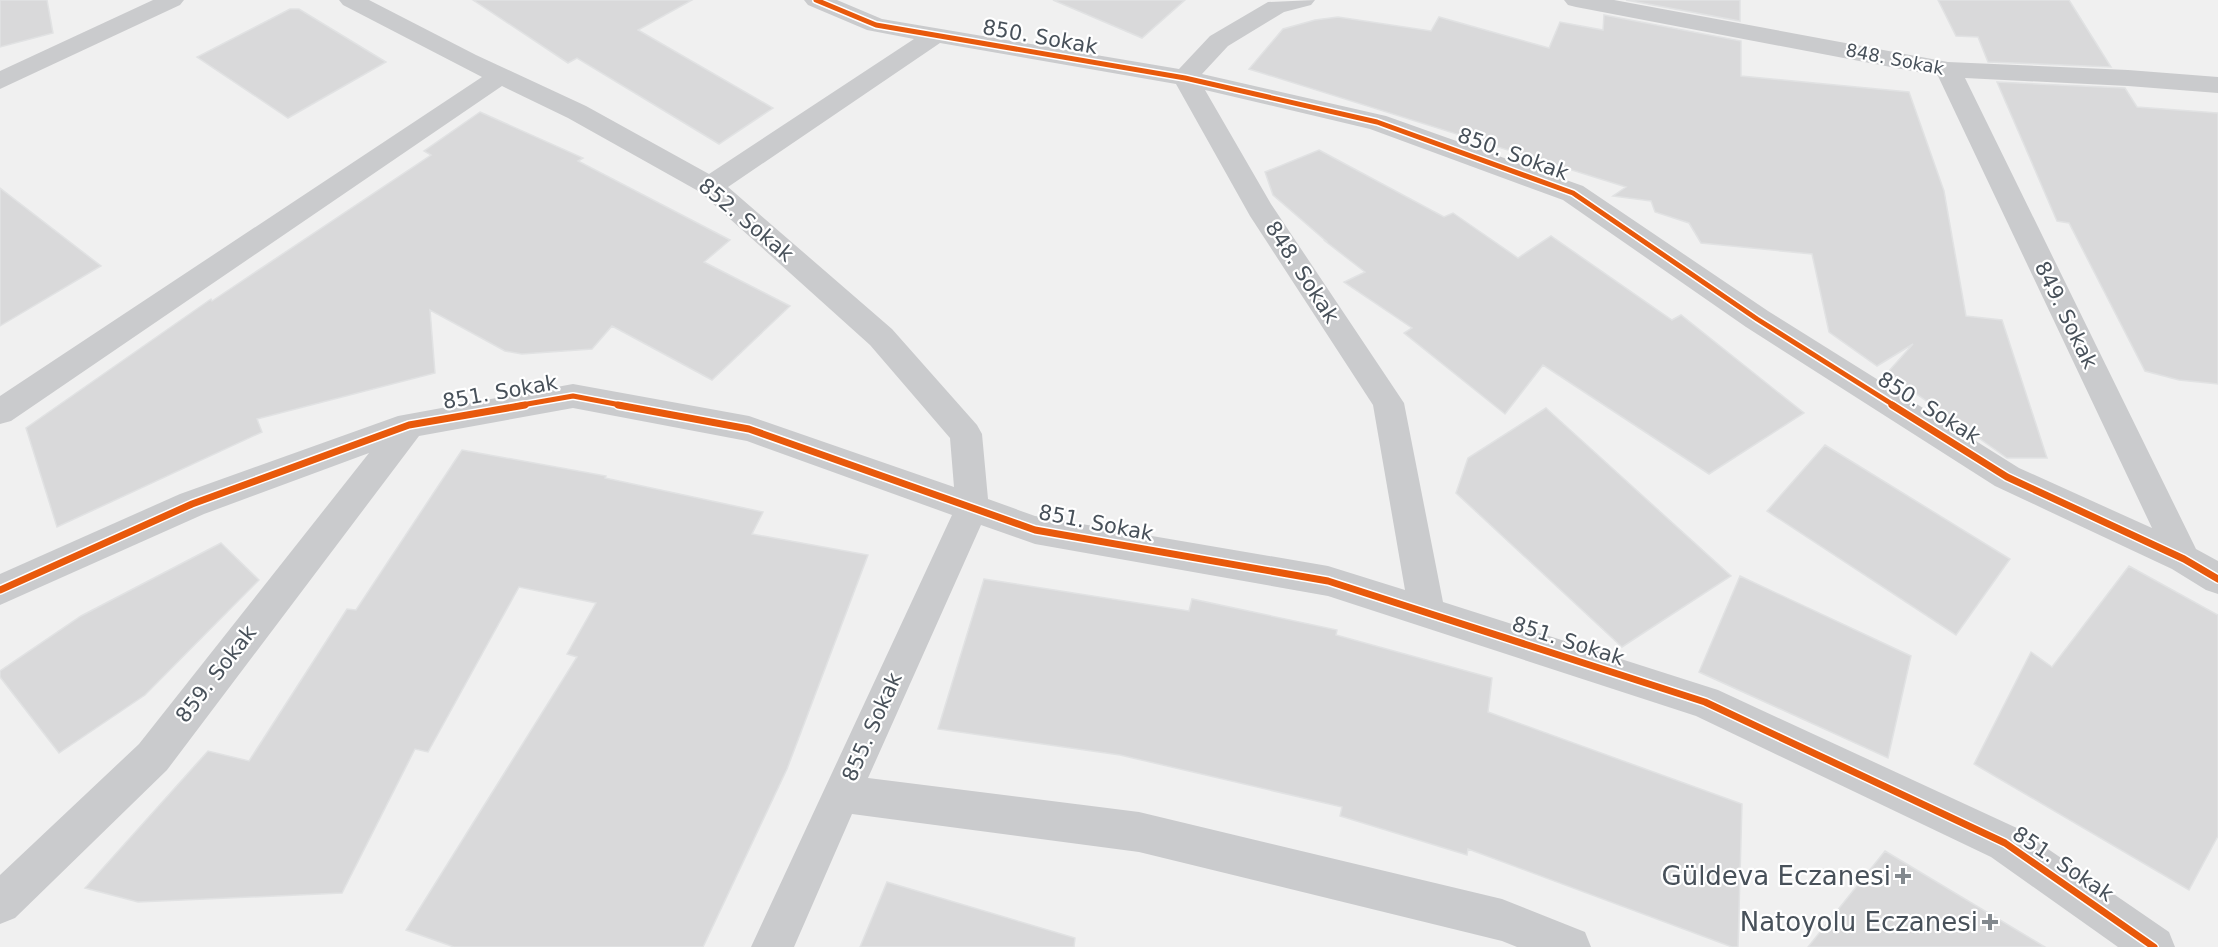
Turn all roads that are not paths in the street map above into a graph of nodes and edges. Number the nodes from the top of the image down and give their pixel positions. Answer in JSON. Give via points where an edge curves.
{"nodes":[{"id":1,"x":172,"y":0,"type":"edge"},
{"id":2,"x":351,"y":0,"type":"edge"},
{"id":3,"x":816,"y":0,"type":"edge"},
{"id":4,"x":1303,"y":0,"type":"edge"},
{"id":5,"x":1576,"y":0,"type":"edge"},
{"id":6,"x":935,"y":36,"type":"junction"},
{"id":7,"x":1948,"y":70,"type":"junction"},
{"id":8,"x":500,"y":76,"type":"junction"},
{"id":9,"x":1185,"y":78,"type":"junction"},
{"id":10,"x":0,"y":81,"type":"edge"},
{"id":11,"x":2218,"y":85,"type":"edge"},
{"id":12,"x":710,"y":186,"type":"junction"},
{"id":13,"x":0,"y":412,"type":"edge"},
{"id":14,"x":409,"y":424,"type":"junction"},
{"id":15,"x":972,"y":507,"type":"junction"},
{"id":16,"x":2184,"y":560,"type":"junction"},
{"id":17,"x":2218,"y":579,"type":"edge"},
{"id":18,"x":0,"y":590,"type":"edge"},
{"id":19,"x":1427,"y":613,"type":"junction"},
{"id":20,"x":841,"y":794,"type":"junction"},
{"id":21,"x":0,"y":903,"type":"edge"},
{"id":22,"x":772,"y":947,"type":"edge"},
{"id":23,"x":1570,"y":947,"type":"edge"},
{"id":24,"x":2154,"y":947,"type":"edge"}],
"edges":[{"from":1,"to":10,"type":"street"},
{"from":2,"to":8,"type":"street","name":"852. Sokak"},
{"from":3,"to":6,"type":"street","name":"850. Sokak","via":[[876,25]]},
{"from":4,"to":9,"type":"street","via":[[1276,7],[1219,41]]},
{"from":5,"to":7,"type":"street","name":"848. Sokak"},
{"from":6,"to":9,"type":"street","name":"850. Sokak"},
{"from":6,"to":12,"type":"street"},
{"from":7,"to":11,"type":"street","name":"848. Sokak"},
{"from":7,"to":16,"type":"street","name":"849. Sokak"},
{"from":8,"to":12,"type":"street","name":"852. Sokak","via":[[577,112]]},
{"from":8,"to":13,"type":"street"},
{"from":9,"to":16,"type":"street","name":"850. Sokak","via":[[1377,122],[1573,193],[1757,319],[2007,477]]},
{"from":9,"to":19,"type":"street","name":"848. Sokak","via":[[1260,208],[1388,403]]},
{"from":12,"to":15,"type":"street","name":"852. Sokak","via":[[881,337],[966,434]]},
{"from":14,"to":15,"type":"street","name":"851. Sokak","via":[[573,396],[748,429]]},
{"from":14,"to":18,"type":"street","name":"851. Sokak","via":[[192,504]]},
{"from":14,"to":21,"type":"street","name":"859. Sokak","via":[[153,757]]},
{"from":15,"to":19,"type":"street","name":"851. Sokak","via":[[1035,530],[1328,581]]},
{"from":15,"to":20,"type":"street","name":"855. Sokak"},
{"from":16,"to":17,"type":"street","name":"850. Sokak"},
{"from":19,"to":24,"type":"street","name":"851. Sokak","via":[[1705,702],[2005,843]]},
{"from":20,"to":22,"type":"street","name":"855. Sokak"},
{"from":20,"to":23,"type":"street","via":[[1138,832],[1502,920]]}]}
